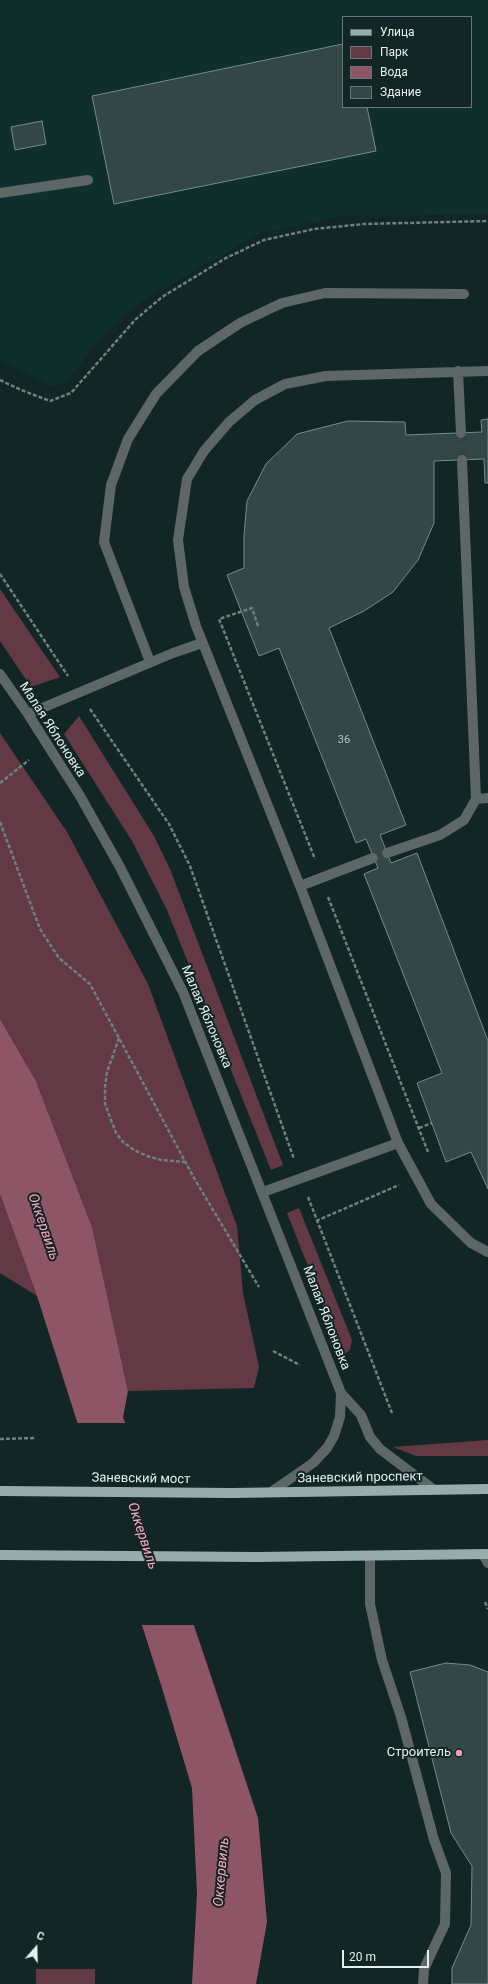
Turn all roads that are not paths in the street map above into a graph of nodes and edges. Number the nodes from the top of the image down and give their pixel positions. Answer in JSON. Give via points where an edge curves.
{"nodes":[{"id":1,"x":88,"y":180,"type":"dead end"},
{"id":2,"x":0,"y":193,"type":"edge"},
{"id":3,"x":464,"y":294,"type":"dead end"},
{"id":4,"x":488,"y":370,"type":"edge"},
{"id":5,"x":458,"y":372,"type":"junction"},
{"id":6,"x":461,"y":433,"type":"tunnel mouth"},
{"id":7,"x":462,"y":460,"type":"tunnel mouth"},
{"id":8,"x":202,"y":643,"type":"junction"},
{"id":9,"x":150,"y":662,"type":"junction"},
{"id":10,"x":0,"y":674,"type":"edge"},
{"id":11,"x":28,"y":714,"type":"junction"},
{"id":12,"x":488,"y":798,"type":"edge"},
{"id":13,"x":476,"y":799,"type":"junction"},
{"id":14,"x":387,"y":853,"type":"dead end"},
{"id":15,"x":373,"y":858,"type":"dead end"},
{"id":16,"x":300,"y":886,"type":"junction"},
{"id":17,"x":398,"y":1143,"type":"junction"},
{"id":18,"x":262,"y":1192,"type":"junction"},
{"id":19,"x":488,"y":1252,"type":"edge"},
{"id":20,"x":341,"y":1393,"type":"junction"},
{"id":21,"x":488,"y":1489,"type":"edge"},
{"id":22,"x":434,"y":1490,"type":"junction"},
{"id":23,"x":0,"y":1491,"type":"edge"},
{"id":24,"x":271,"y":1492,"type":"junction"},
{"id":25,"x":232,"y":1493,"type":"joint"},
{"id":26,"x":485,"y":1554,"type":"edge"},
{"id":27,"x":0,"y":1555,"type":"edge"},
{"id":28,"x":370,"y":1556,"type":"junction"},
{"id":29,"x":488,"y":1563,"type":"edge"},
{"id":30,"x":423,"y":1984,"type":"edge"}],
"edges":[{"from":1,"to":2,"type":"street"},
{"from":3,"to":9,"type":"street","via":[[325,293],[282,303],[240,323],[198,351],[156,394],[128,439],[112,485],[104,542]]},
{"from":4,"to":5,"type":"street"},
{"from":5,"to":6,"type":"street"},
{"from":5,"to":8,"type":"street","via":[[312,378],[285,384],[255,400],[229,422],[204,451],[187,479],[178,540],[184,587]]},
{"from":7,"to":13,"type":"street"},
{"from":8,"to":9,"type":"street"},
{"from":8,"to":16,"type":"street"},
{"from":9,"to":11,"type":"street"},
{"from":10,"to":11,"type":"street","name":"Малая Яблоновка"},
{"from":11,"to":18,"type":"street","name":"Малая Яблоновка","via":[[80,796],[156,936],[183,992]]},
{"from":12,"to":13,"type":"street"},
{"from":13,"to":14,"type":"street","via":[[464,820],[440,835]]},
{"from":15,"to":16,"type":"street"},
{"from":16,"to":17,"type":"street"},
{"from":17,"to":18,"type":"street"},
{"from":17,"to":19,"type":"street","via":[[431,1204],[471,1243]]},
{"from":18,"to":20,"type":"street","name":"Малая Яблоновка"},
{"from":20,"to":22,"type":"street","name":"Малая Яблоновка","via":[[360,1415],[370,1437],[380,1449]]},
{"from":20,"to":24,"type":"street","name":"Малая Яблоновка","via":[[340,1417],[327,1448],[313,1463]]},
{"from":21,"to":22,"type":"main road","name":"Заневский проспект"},
{"from":22,"to":24,"type":"main road","name":"Заневский проспект"},
{"from":23,"to":25,"type":"main road","name":"Заневский мост"},
{"from":24,"to":25,"type":"main road","name":"Заневский проспект"},
{"from":26,"to":28,"type":"main road"},
{"from":26,"to":29,"type":"street"},
{"from":27,"to":28,"type":"main road"},
{"from":28,"to":30,"type":"street","via":[[370,1604],[382,1660],[446,1873],[445,1924],[424,1969]]}]}
